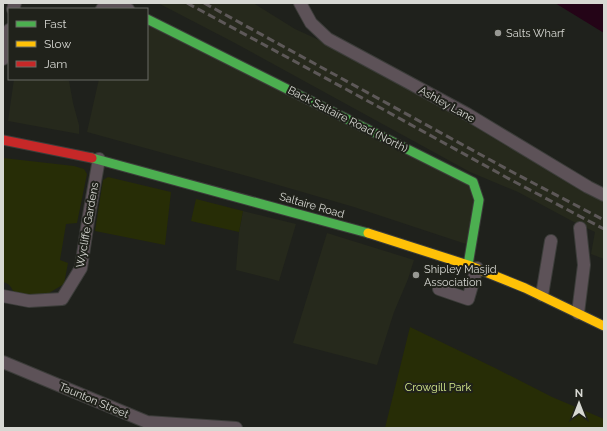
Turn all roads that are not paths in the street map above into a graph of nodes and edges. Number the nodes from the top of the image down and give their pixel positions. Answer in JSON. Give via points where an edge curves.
{"nodes":[{"id":1,"x":115,"y":3,"type":"edge"},
{"id":2,"x":300,"y":3,"type":"edge"},
{"id":3,"x":104,"y":8,"type":"edge"},
{"id":4,"x":126,"y":8,"type":"edge"},
{"id":5,"x":148,"y":20,"type":"edge"},
{"id":6,"x":8,"y":35,"type":"edge"},
{"id":7,"x":3,"y":59,"type":"edge"},
{"id":8,"x":3,"y":140,"type":"edge"},
{"id":9,"x":99,"y":159,"type":"junction"},
{"id":10,"x":604,"y":195,"type":"edge"},
{"id":11,"x":580,"y":228,"type":"dead end"},
{"id":12,"x":551,"y":241,"type":"dead end"},
{"id":13,"x":473,"y":267,"type":"junction"},
{"id":14,"x":439,"y":289,"type":"dead end"},
{"id":15,"x":542,"y":295,"type":"junction"},
{"id":16,"x":3,"y":296,"type":"edge"},
{"id":17,"x":578,"y":313,"type":"junction"},
{"id":18,"x":604,"y":326,"type":"edge"},
{"id":19,"x":3,"y":362,"type":"edge"},
{"id":20,"x":146,"y":425,"type":"edge"},
{"id":21,"x":236,"y":428,"type":"edge"}],
"edges":[{"from":1,"to":3,"type":"street"},
{"from":1,"to":4,"type":"street"},
{"from":2,"to":10,"type":"street","name":"Ashley Lane","via":[[311,23],[328,39],[467,114]]},
{"from":5,"to":13,"type":"main road","name":"Back Saltaire Road (North)","via":[[473,182],[479,200]]},
{"from":6,"to":7,"type":"street"},
{"from":8,"to":9,"type":"main road","name":"Saltaire Road"},
{"from":9,"to":13,"type":"main road","name":"Saltaire Road","via":[[385,238]]},
{"from":9,"to":16,"type":"street","name":"Wycliffe Gardens","via":[[81,268],[62,299],[29,301]]},
{"from":11,"to":17,"type":"street","via":[[584,265]]},
{"from":12,"to":15,"type":"street"},
{"from":13,"to":14,"type":"street","via":[[468,299]]},
{"from":13,"to":15,"type":"main road","name":"Saltaire Road"},
{"from":15,"to":17,"type":"main road","name":"Saltaire Road"},
{"from":17,"to":18,"type":"main road","name":"Saltaire Road"},
{"from":19,"to":20,"type":"street","name":"Taunton Street"},
{"from":20,"to":21,"type":"street","name":"Taunton Street"}]}
